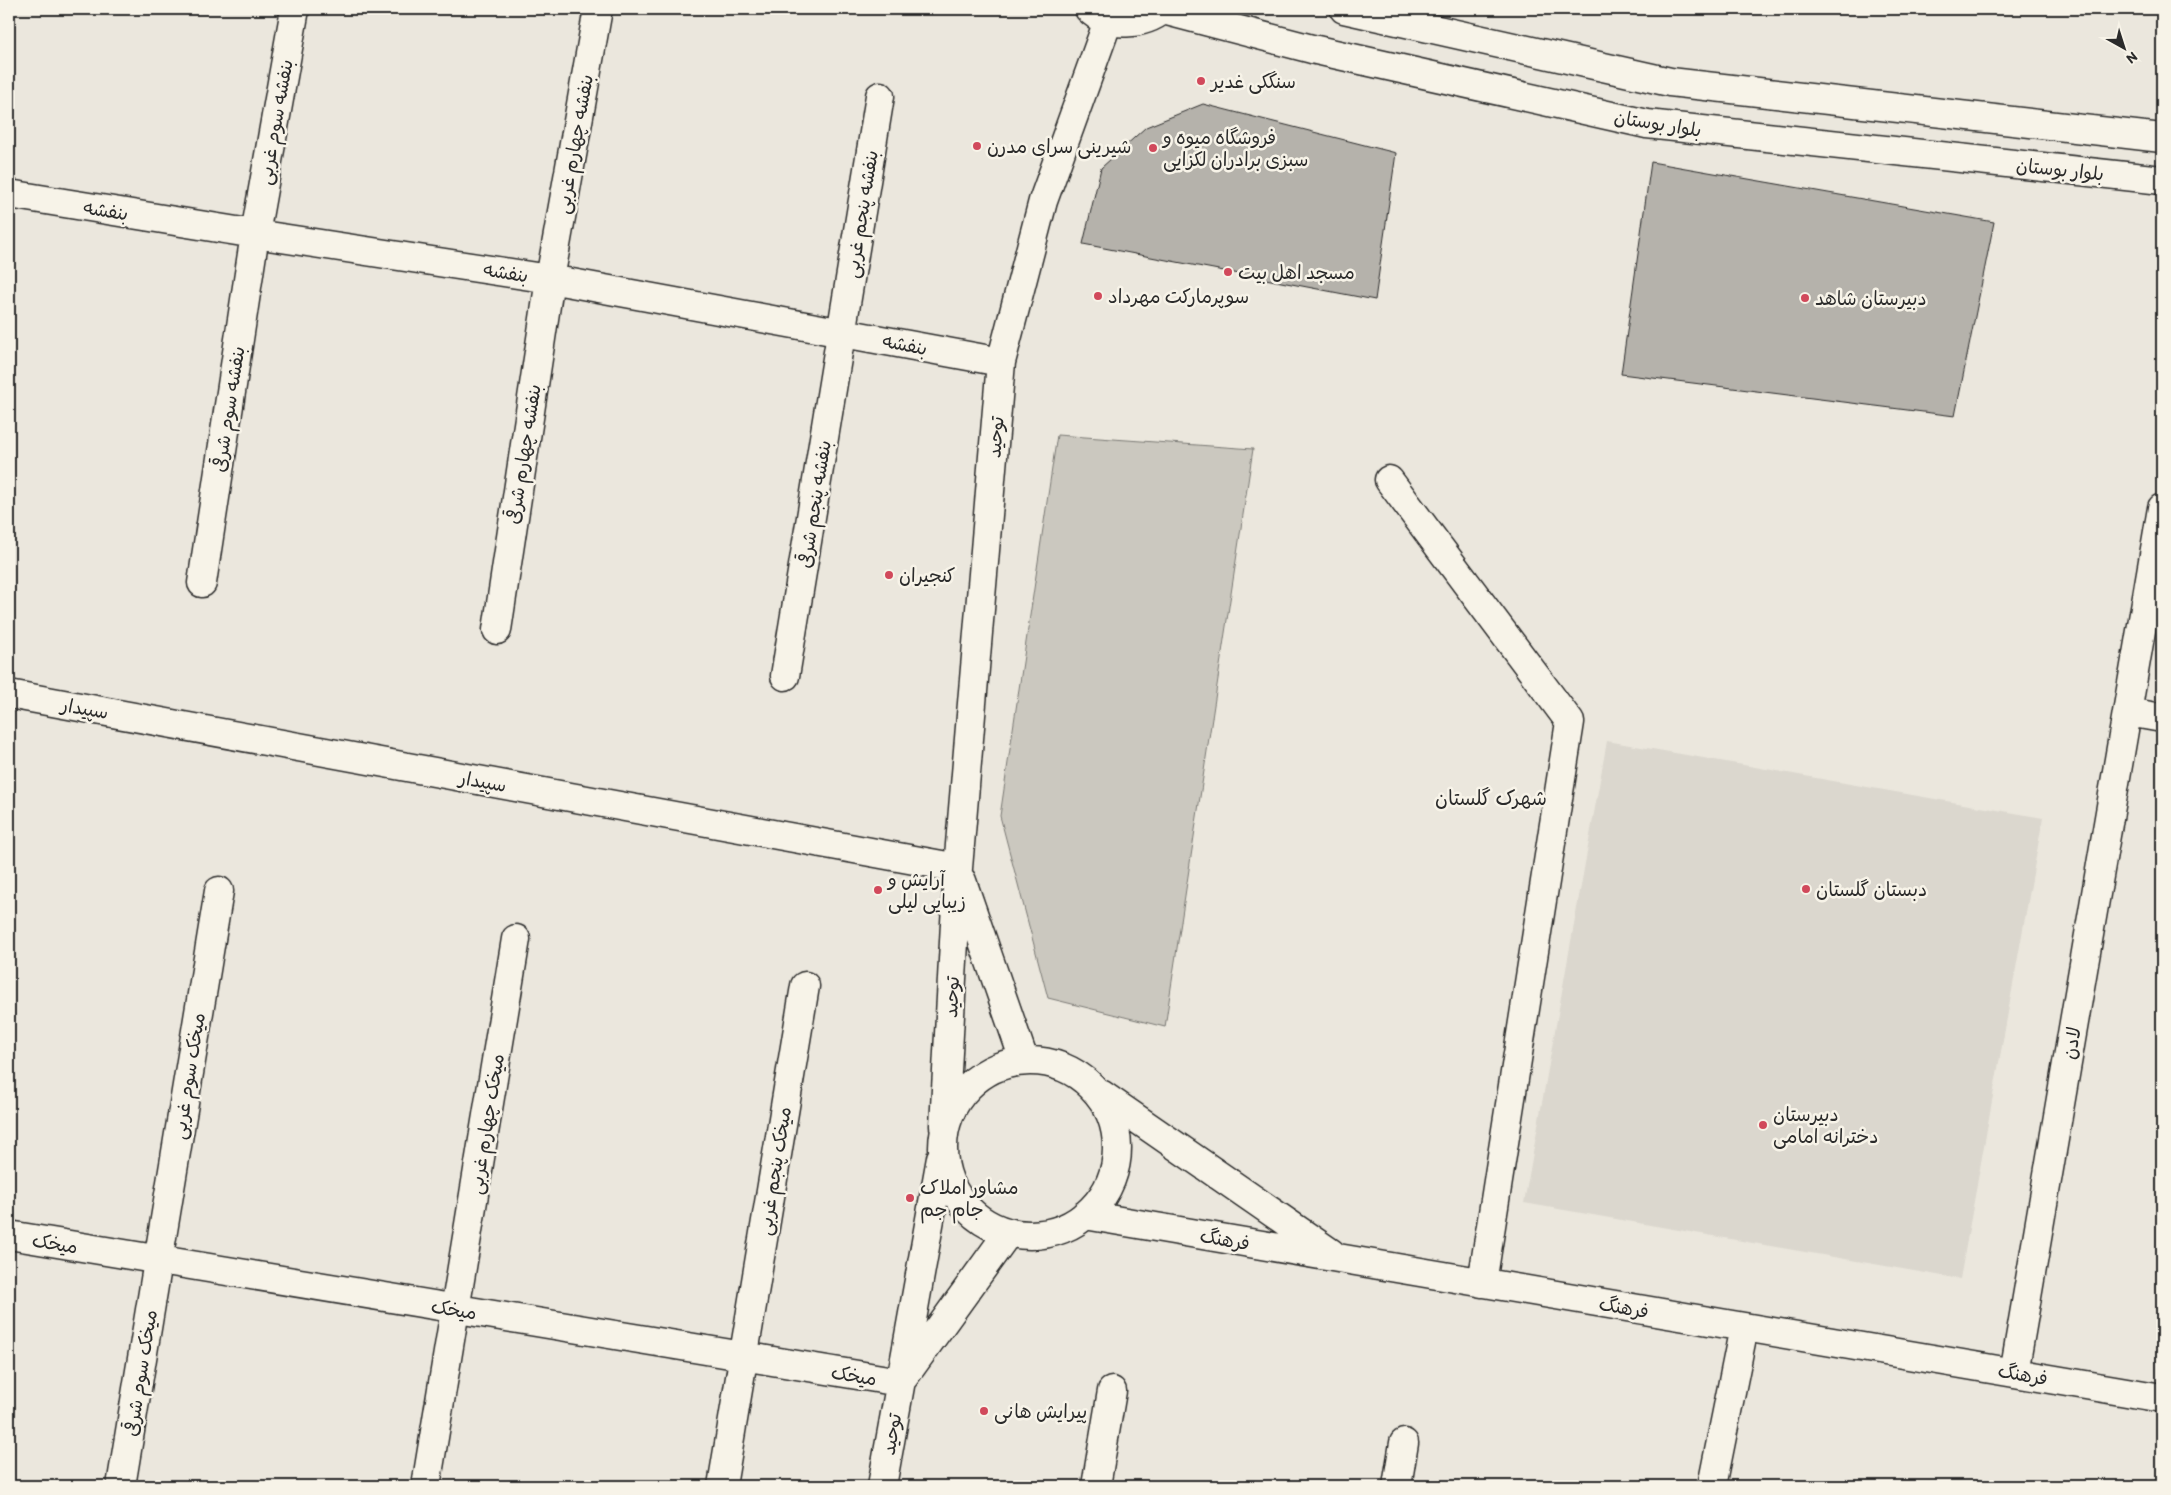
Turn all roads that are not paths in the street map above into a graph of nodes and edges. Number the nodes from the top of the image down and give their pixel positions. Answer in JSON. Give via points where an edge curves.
{"nodes":[{"id":1,"x":295,"y":9,"type":"edge"},
{"id":2,"x":598,"y":9,"type":"edge"},
{"id":3,"x":1164,"y":9,"type":"edge"},
{"id":4,"x":1344,"y":9,"type":"edge"},
{"id":5,"x":1098,"y":15,"type":"edge"},
{"id":6,"x":880,"y":96,"type":"dead end"},
{"id":7,"x":2162,"y":138,"type":"edge"},
{"id":8,"x":2162,"y":180,"type":"edge"},
{"id":9,"x":9,"y":194,"type":"edge"},
{"id":10,"x":255,"y":234,"type":"junction"},
{"id":11,"x":550,"y":279,"type":"junction"},
{"id":12,"x":843,"y":332,"type":"junction"},
{"id":13,"x":1002,"y":362,"type":"junction"},
{"id":14,"x":1389,"y":480,"type":"dead end"},
{"id":15,"x":2162,"y":508,"type":"edge"},
{"id":16,"x":202,"y":583,"type":"dead end"},
{"id":17,"x":497,"y":630,"type":"dead end"},
{"id":18,"x":785,"y":676,"type":"dead end"},
{"id":19,"x":9,"y":694,"type":"edge"},
{"id":20,"x":2128,"y":712,"type":"junction"},
{"id":21,"x":2162,"y":718,"type":"edge"},
{"id":22,"x":958,"y":868,"type":"junction"},
{"id":23,"x":219,"y":891,"type":"dead end"},
{"id":24,"x":516,"y":939,"type":"dead end"},
{"id":25,"x":805,"y":986,"type":"dead end"},
{"id":26,"x":1024,"y":1060,"type":"junction"},
{"id":27,"x":1098,"y":1091,"type":"junction"},
{"id":28,"x":944,"y":1126,"type":"junction"},
{"id":29,"x":942,"y":1153,"type":"junction"},
{"id":30,"x":1086,"y":1215,"type":"junction"},
{"id":31,"x":1008,"y":1233,"type":"junction"},
{"id":32,"x":9,"y":1236,"type":"edge"},
{"id":33,"x":1338,"y":1258,"type":"junction"},
{"id":34,"x":158,"y":1260,"type":"junction"},
{"id":35,"x":1482,"y":1283,"type":"junction"},
{"id":36,"x":456,"y":1309,"type":"junction"},
{"id":37,"x":1744,"y":1327,"type":"junction"},
{"id":38,"x":744,"y":1357,"type":"junction"},
{"id":39,"x":2014,"y":1373,"type":"junction"},
{"id":40,"x":900,"y":1382,"type":"junction"},
{"id":41,"x":1112,"y":1391,"type":"dead end"},
{"id":42,"x":2162,"y":1398,"type":"edge"},
{"id":43,"x":1404,"y":1443,"type":"dead end"},
{"id":44,"x":121,"y":1486,"type":"edge"},
{"id":45,"x":426,"y":1486,"type":"edge"},
{"id":46,"x":722,"y":1486,"type":"edge"},
{"id":47,"x":882,"y":1486,"type":"edge"},
{"id":48,"x":1096,"y":1486,"type":"edge"},
{"id":49,"x":1396,"y":1486,"type":"edge"},
{"id":50,"x":1712,"y":1486,"type":"edge"}],
"edges":[{"from":1,"to":10,"type":"street","name":"بنفشه سوم غربی"},
{"from":2,"to":11,"type":"street","name":"بنفشه چهارم غربی"},
{"from":3,"to":5,"type":"street","via":[[1147,20],[1127,23]]},
{"from":3,"to":8,"type":"street","name":"بلوار بوستان","via":[[1312,49],[1646,124]]},
{"from":4,"to":7,"type":"street","via":[[1670,82]]},
{"from":5,"to":13,"type":"street","name":"توحید","via":[[1043,201]]},
{"from":6,"to":12,"type":"street","name":"بنفشه پنجم غربی"},
{"from":9,"to":10,"type":"street","name":"بنفشه"},
{"from":10,"to":11,"type":"street","name":"بنفشه"},
{"from":10,"to":16,"type":"street","name":"بنفشه سوم شرقی"},
{"from":11,"to":12,"type":"street","name":"بنفشه"},
{"from":11,"to":17,"type":"street","name":"بنفشه چهارم شرقی"},
{"from":12,"to":13,"type":"street","name":"بنفشه"},
{"from":12,"to":18,"type":"street","name":"بنفشه پنجم شرقی"},
{"from":13,"to":22,"type":"street","name":"توحید"},
{"from":14,"to":35,"type":"street","via":[[1570,722]]},
{"from":15,"to":20,"type":"street","name":"لادن"},
{"from":19,"to":22,"type":"street","name":"سپیدار"},
{"from":20,"to":21,"type":"street"},
{"from":20,"to":39,"type":"street","name":"لادن"},
{"from":22,"to":26,"type":"street","name":"توحید"},
{"from":22,"to":28,"type":"street","name":"توحید"},
{"from":23,"to":34,"type":"street","name":"میخک سوم غربی"},
{"from":24,"to":36,"type":"street","name":"میخک چهارم غربی"},
{"from":25,"to":38,"type":"street","name":"میخک پنجم غربی"},
{"from":26,"to":27,"type":"street","via":[[1052,1062],[1077,1074]]},
{"from":26,"to":28,"type":"street","via":[[998,1066],[974,1080],[956,1101]]},
{"from":27,"to":30,"type":"street","via":[[1112,1115],[1118,1142],[1115,1169],[1104,1194]]},
{"from":27,"to":33,"type":"street"},
{"from":28,"to":29,"type":"street"},
{"from":29,"to":31,"type":"street","via":[[948,1180],[962,1204],[982,1222]]},
{"from":29,"to":40,"type":"street","name":"توحید"},
{"from":30,"to":31,"type":"street","via":[[1062,1229],[1035,1236]]},
{"from":30,"to":33,"type":"street","name":"فرهنگ"},
{"from":31,"to":40,"type":"street","name":"توحید"},
{"from":32,"to":34,"type":"street","name":"میخک"},
{"from":33,"to":35,"type":"street","name":"فرهنگ"},
{"from":34,"to":36,"type":"street","name":"میخک"},
{"from":34,"to":44,"type":"street","name":"میخک سوم شرقی"},
{"from":35,"to":37,"type":"street","name":"فرهنگ"},
{"from":36,"to":38,"type":"street","name":"میخک"},
{"from":36,"to":45,"type":"street","name":"میخک چهارم غربی"},
{"from":37,"to":39,"type":"street","name":"فرهنگ"},
{"from":37,"to":50,"type":"street"},
{"from":38,"to":40,"type":"street","name":"میخک"},
{"from":38,"to":46,"type":"street","name":"میخک پنجم غربی"},
{"from":39,"to":42,"type":"street","name":"فرهنگ"},
{"from":40,"to":47,"type":"street","name":"توحید"},
{"from":41,"to":48,"type":"street"},
{"from":43,"to":49,"type":"street"}]}
